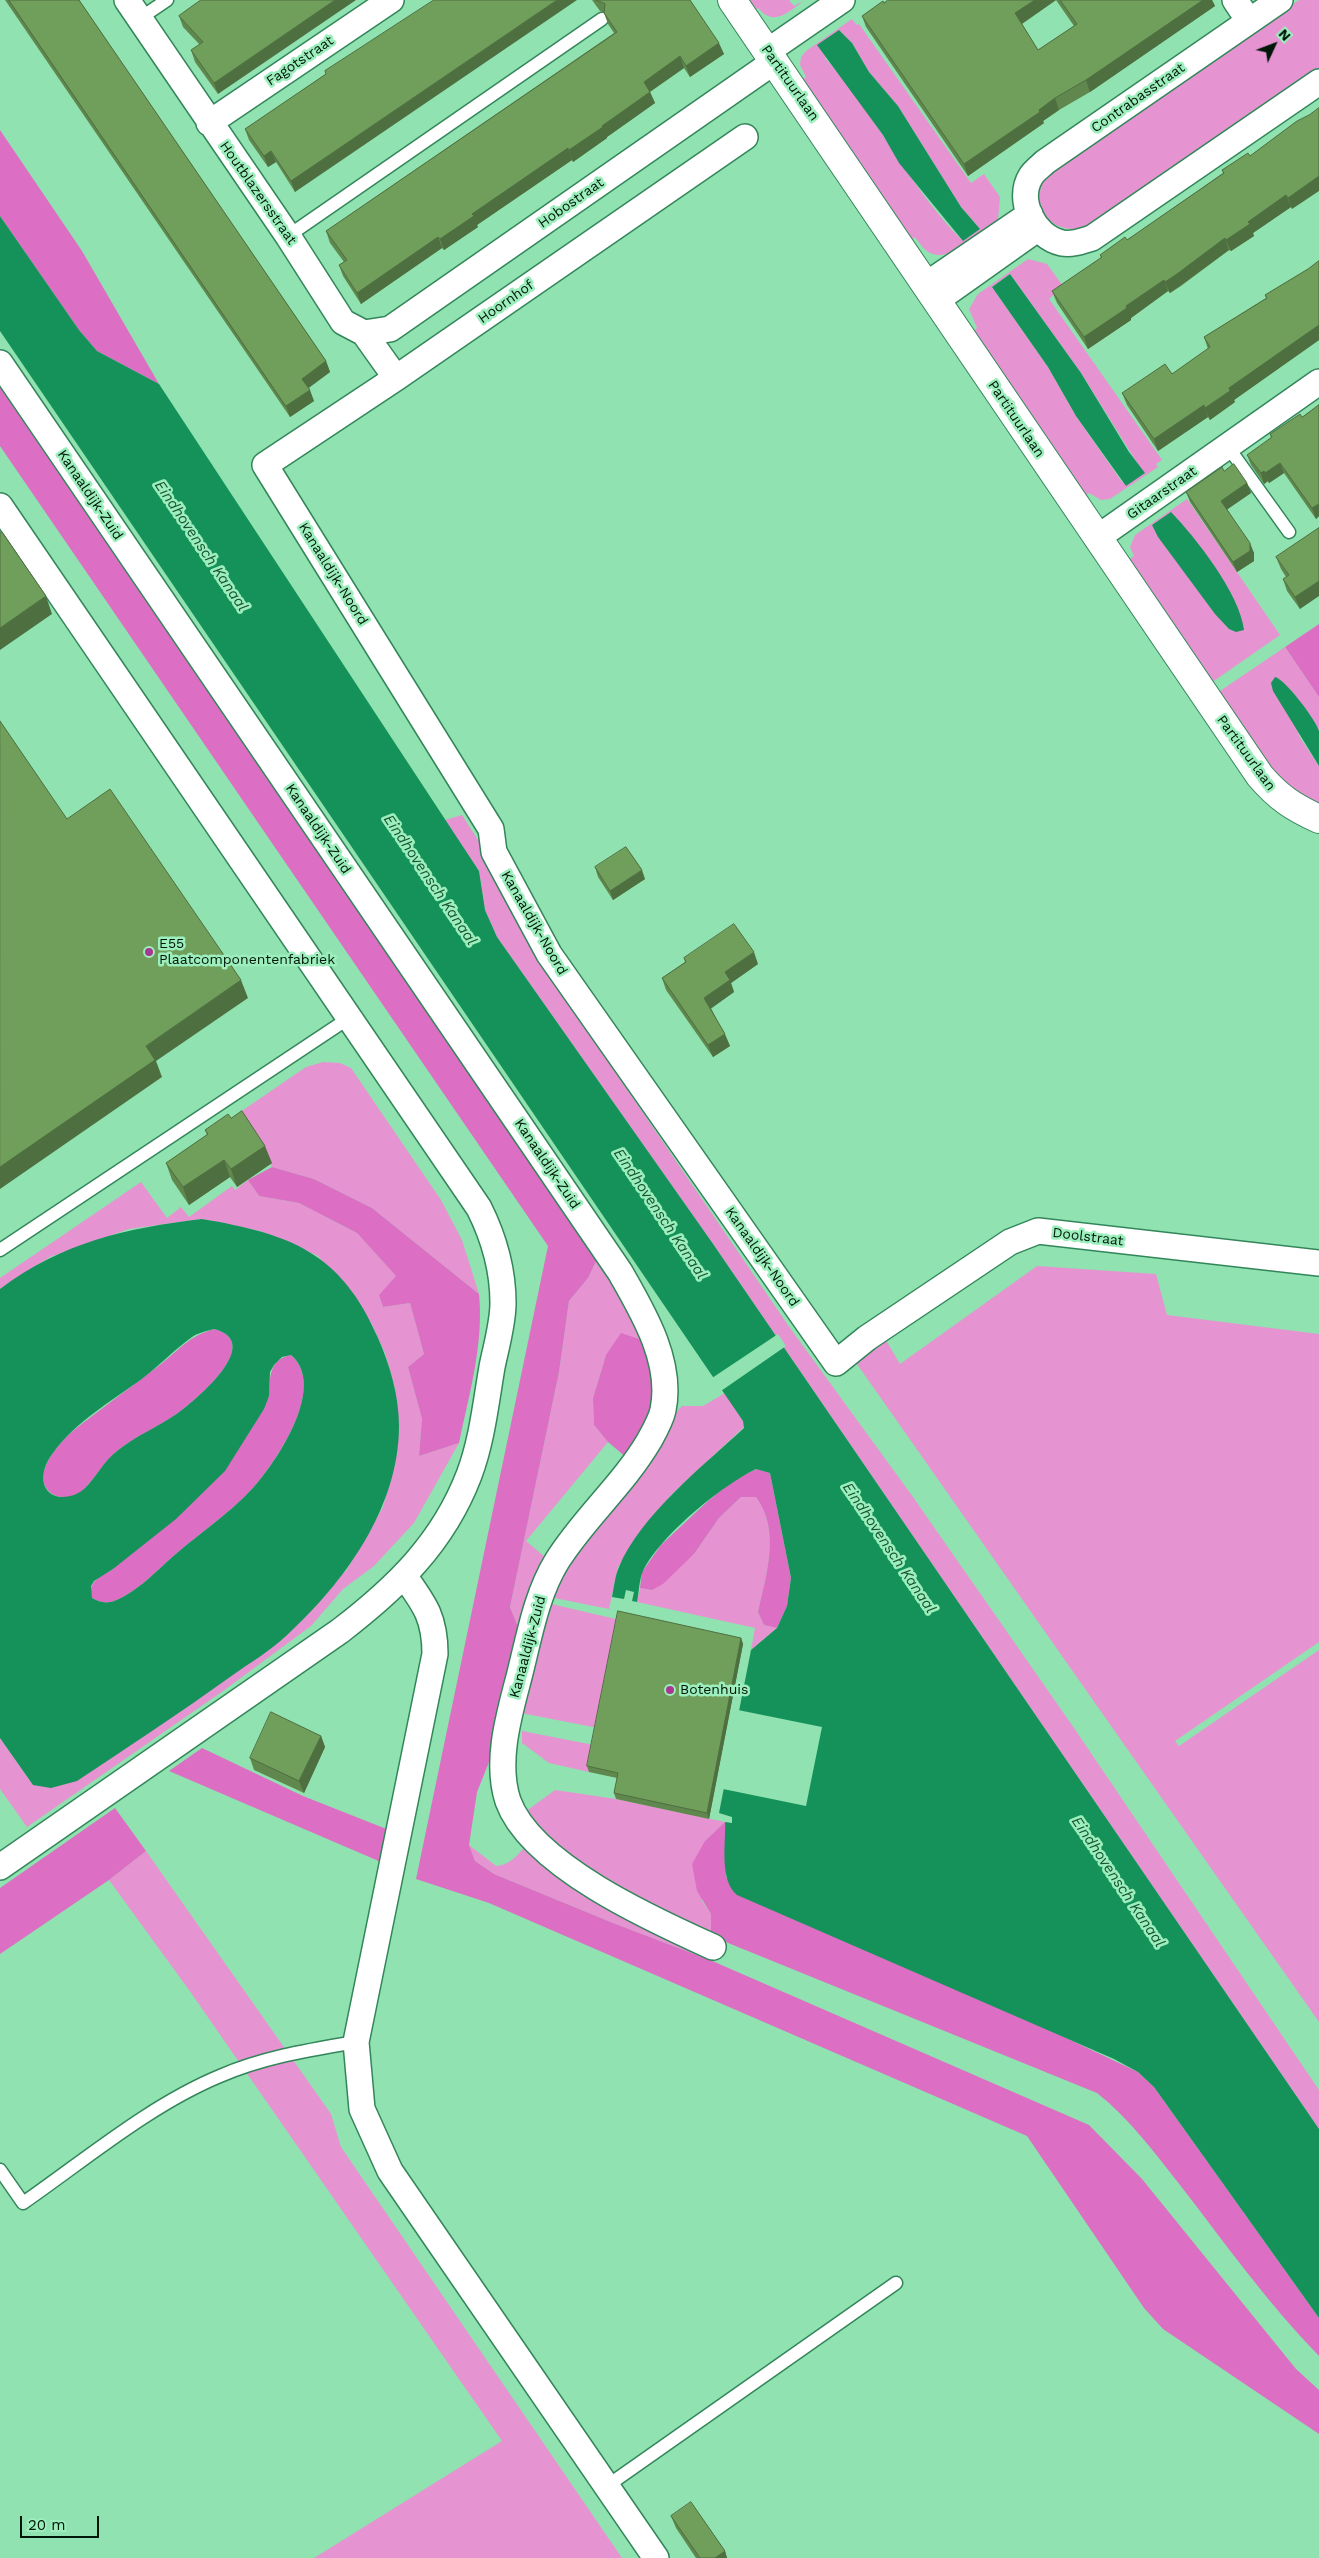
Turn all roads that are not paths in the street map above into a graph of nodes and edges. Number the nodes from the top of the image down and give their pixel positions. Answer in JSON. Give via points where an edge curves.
{"nodes":[{"id":1,"x":167,"y":0,"type":"edge"},
{"id":2,"x":391,"y":0,"type":"edge"},
{"id":3,"x":732,"y":0,"type":"edge"},
{"id":4,"x":842,"y":0,"type":"edge"},
{"id":5,"x":1235,"y":0,"type":"edge"},
{"id":6,"x":1280,"y":0,"type":"edge"},
{"id":7,"x":133,"y":10,"type":"edge"},
{"id":8,"x":602,"y":18,"type":"edge"},
{"id":9,"x":1249,"y":21,"type":"junction"},
{"id":10,"x":771,"y":56,"type":"junction"},
{"id":11,"x":1319,"y":82,"type":"edge"},
{"id":12,"x":209,"y":123,"type":"junction"},
{"id":13,"x":745,"y":137,"type":"dead end"},
{"id":14,"x":1034,"y":221,"type":"junction"},
{"id":15,"x":288,"y":236,"type":"junction"},
{"id":16,"x":932,"y":292,"type":"junction"},
{"id":17,"x":364,"y":333,"type":"junction"},
{"id":18,"x":0,"y":363,"type":"edge"},
{"id":19,"x":396,"y":378,"type":"junction"},
{"id":20,"x":1319,"y":382,"type":"edge"},
{"id":21,"x":1228,"y":447,"type":"junction"},
{"id":22,"x":265,"y":465,"type":"joint"},
{"id":23,"x":0,"y":506,"type":"edge"},
{"id":24,"x":1289,"y":532,"type":"dead end"},
{"id":25,"x":1097,"y":538,"type":"junction"},
{"id":26,"x":1319,"y":819,"type":"edge"},
{"id":27,"x":349,"y":1018,"type":"junction"},
{"id":28,"x":0,"y":1250,"type":"edge"},
{"id":29,"x":1319,"y":1263,"type":"edge"},
{"id":30,"x":836,"y":1363,"type":"joint"},
{"id":31,"x":405,"y":1577,"type":"junction"},
{"id":32,"x":0,"y":1867,"type":"edge"},
{"id":33,"x":713,"y":1947,"type":"dead end"},
{"id":34,"x":356,"y":2042,"type":"junction"},
{"id":35,"x":0,"y":2170,"type":"edge"},
{"id":36,"x":896,"y":2283,"type":"dead end"},
{"id":37,"x":607,"y":2486,"type":"junction"},
{"id":38,"x":656,"y":2558,"type":"edge"}],
"edges":[{"from":1,"to":7,"type":"lane"},
{"from":2,"to":12,"type":"street","name":"Fagotstraat"},
{"from":3,"to":10,"type":"street","name":"Partituurlaan"},
{"from":4,"to":10,"type":"street","name":"Hobostraat"},
{"from":5,"to":9,"type":"street"},
{"from":6,"to":9,"type":"street","name":"Contrabasstraat"},
{"from":7,"to":12,"type":"street","name":"Houtblazersstraat"},
{"from":8,"to":15,"type":"lane"},
{"from":9,"to":14,"type":"street","name":"Contrabasstraat","via":[[1045,162],[1032,175],[1026,190],[1026,204]]},
{"from":10,"to":16,"type":"street","name":"Partituurlaan"},
{"from":10,"to":17,"type":"street","name":"Hobostraat","via":[[390,329]]},
{"from":11,"to":14,"type":"street","via":[[1092,238],[1063,243],[1048,237]]},
{"from":12,"to":15,"type":"street","name":"Houtblazersstraat"},
{"from":13,"to":19,"type":"street","name":"Hoornhof"},
{"from":14,"to":16,"type":"street"},
{"from":15,"to":17,"type":"street","name":"Houtblazersstraat","via":[[343,322]]},
{"from":16,"to":25,"type":"street","name":"Partituurlaan"},
{"from":17,"to":19,"type":"street","name":"Houtblazersstraat"},
{"from":18,"to":33,"type":"street","name":"Kanaaldijk-Zuid","via":[[620,1272],[651,1333],[663,1377],[663,1412],[638,1459],[557,1561],[539,1598],[508,1718],[503,1765],[508,1800],[522,1828],[551,1857],[646,1916]]},
{"from":19,"to":22,"type":"street","name":"Hoornhof"},
{"from":20,"to":21,"type":"street","name":"Gitaarstraat"},
{"from":21,"to":24,"type":"lane"},
{"from":21,"to":25,"type":"street","name":"Gitaarstraat"},
{"from":22,"to":30,"type":"street","name":"Kanaaldijk-Noord","via":[[490,829],[494,852],[549,954]]},
{"from":23,"to":27,"type":"street"},
{"from":25,"to":26,"type":"street","name":"Partituurlaan","via":[[1260,776],[1277,796]]},
{"from":27,"to":28,"type":"lane"},
{"from":27,"to":31,"type":"street","via":[[479,1208],[491,1231],[499,1260],[503,1304],[470,1474],[454,1507]]},
{"from":29,"to":30,"type":"street","name":"Doolstraat","via":[[1038,1231],[1010,1242],[867,1338]]},
{"from":31,"to":32,"type":"street","via":[[340,1631]]},
{"from":31,"to":34,"type":"street","via":[[424,1605],[435,1630],[435,1654]]},
{"from":34,"to":35,"type":"lane","via":[[272,2057],[219,2076],[165,2104],[23,2203]]},
{"from":34,"to":37,"type":"street","via":[[362,2109],[390,2171]]},
{"from":36,"to":37,"type":"lane"},
{"from":37,"to":38,"type":"street"}]}
